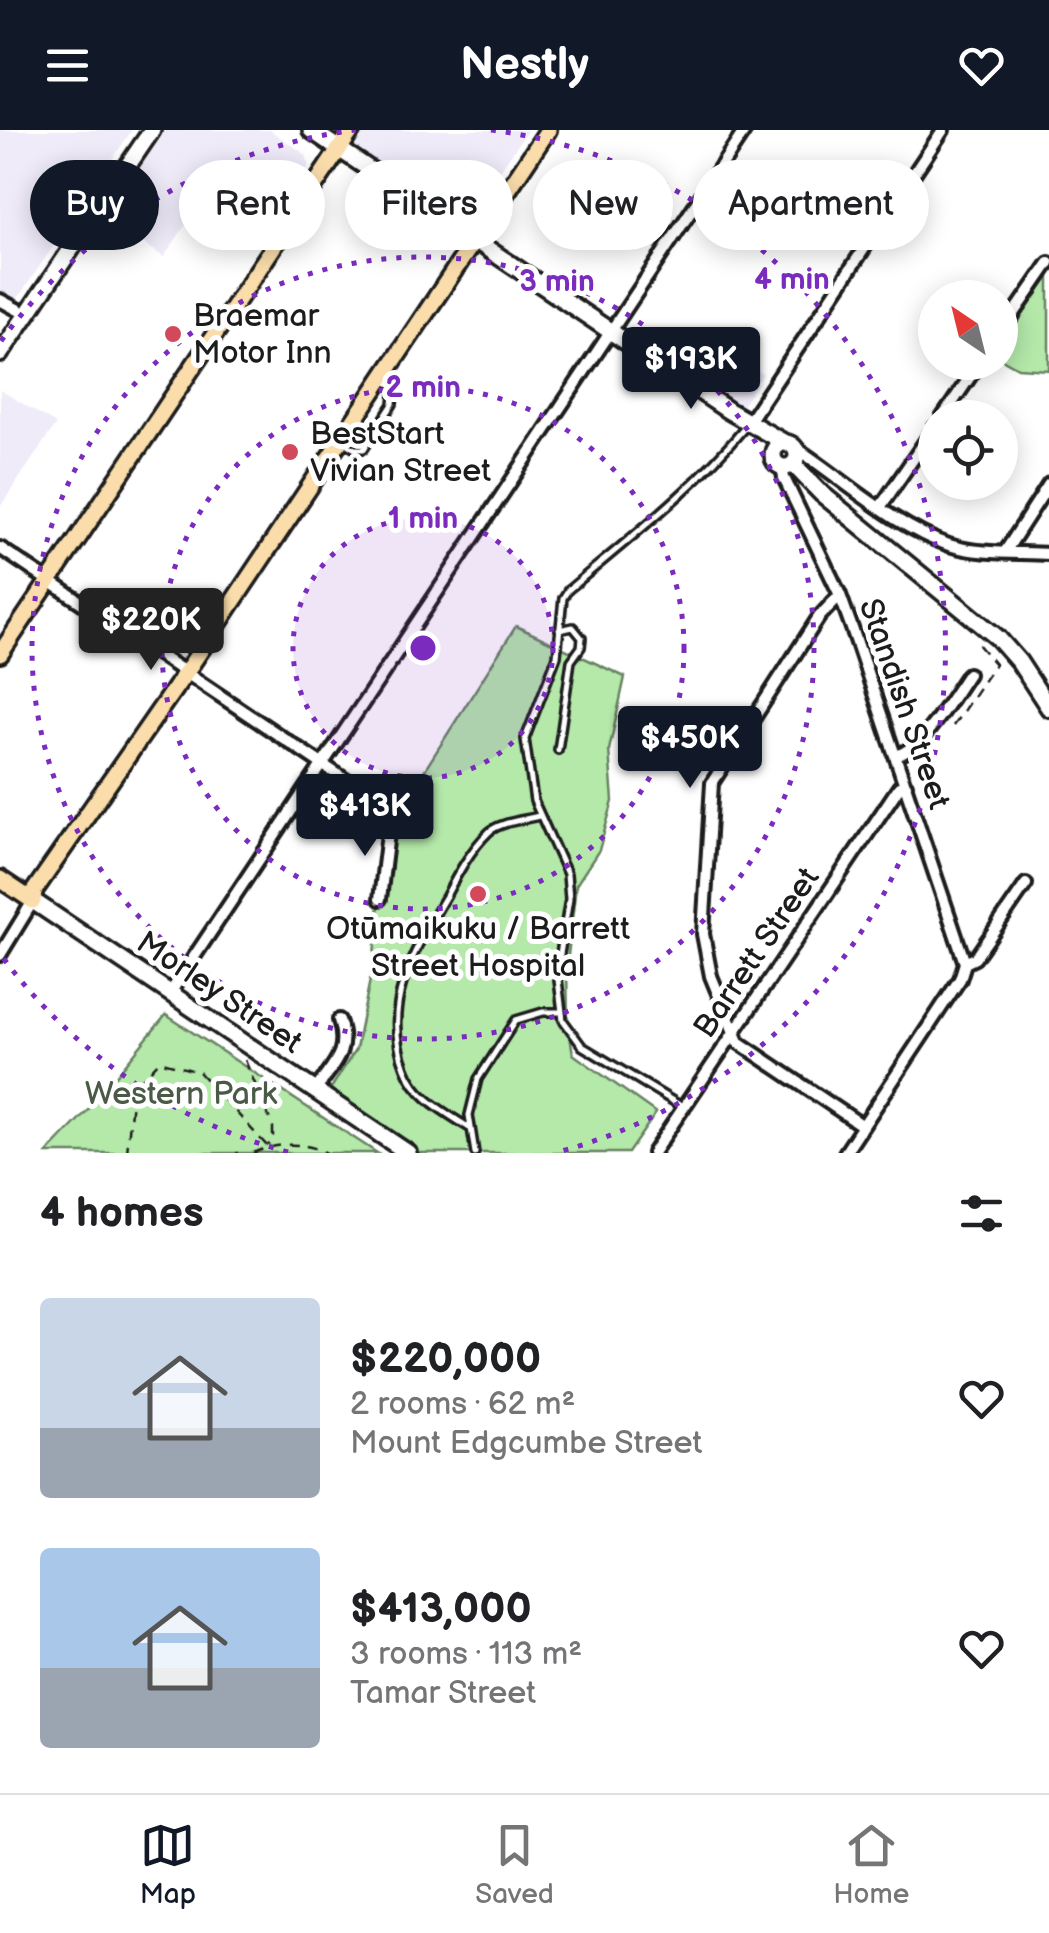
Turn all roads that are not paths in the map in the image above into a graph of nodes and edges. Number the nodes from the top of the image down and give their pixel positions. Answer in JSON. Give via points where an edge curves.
{"nodes":[{"id":1,"x":152,"y":130,"type":"edge"},
{"id":2,"x":311,"y":130,"type":"edge"},
{"id":3,"x":352,"y":130,"type":"edge"},
{"id":4,"x":548,"y":130,"type":"edge"},
{"id":5,"x":745,"y":130,"type":"edge"},
{"id":6,"x":943,"y":130,"type":"edge"},
{"id":7,"x":339,"y":149,"type":"junction"},
{"id":8,"x":355,"y":160,"type":"edge"},
{"id":9,"x":513,"y":183,"type":"edge"},
{"id":10,"x":469,"y":250,"type":"edge"},
{"id":11,"x":488,"y":250,"type":"edge"},
{"id":12,"x":1049,"y":263,"type":"edge"},
{"id":13,"x":0,"y":300,"type":"edge"},
{"id":14,"x":1018,"y":308,"type":"edge"},
{"id":15,"x":26,"y":314,"type":"junction"},
{"id":16,"x":611,"y":332,"type":"junction"},
{"id":17,"x":0,"y":354,"type":"edge"},
{"id":18,"x":382,"y":379,"type":"junction"},
{"id":19,"x":750,"y":424,"type":"junction"},
{"id":20,"x":341,"y":440,"type":"junction"},
{"id":21,"x":918,"y":451,"type":"edge"},
{"id":22,"x":787,"y":456,"type":"junction"},
{"id":23,"x":1049,"y":484,"type":"edge"},
{"id":24,"x":880,"y":506,"type":"junction"},
{"id":25,"x":0,"y":548,"type":"edge"},
{"id":26,"x":1005,"y":552,"type":"junction"},
{"id":27,"x":1049,"y":554,"type":"edge"},
{"id":28,"x":50,"y":580,"type":"junction"},
{"id":29,"x":840,"y":596,"type":"junction"},
{"id":30,"x":560,"y":630,"type":"junction"},
{"id":31,"x":0,"y":654,"type":"edge"},
{"id":32,"x":186,"y":672,"type":"junction"},
{"id":33,"x":968,"y":674,"type":"dead end"},
{"id":34,"x":1049,"y":708,"type":"edge"},
{"id":35,"x":558,"y":750,"type":"dead end"},
{"id":36,"x":896,"y":756,"type":"junction"},
{"id":37,"x":324,"y":764,"type":"junction"},
{"id":38,"x":906,"y":784,"type":"junction"},
{"id":39,"x":540,"y":816,"type":"junction"},
{"id":40,"x":0,"y":879,"type":"edge"},
{"id":41,"x":1026,"y":884,"type":"dead end"},
{"id":42,"x":380,"y":900,"type":"dead end"},
{"id":43,"x":32,"y":901,"type":"junction"},
{"id":44,"x":0,"y":955,"type":"edge"},
{"id":45,"x":965,"y":963,"type":"junction"},
{"id":46,"x":170,"y":993,"type":"junction"},
{"id":47,"x":562,"y":1012,"type":"junction"},
{"id":48,"x":339,"y":1020,"type":"dead end"},
{"id":49,"x":734,"y":1031,"type":"junction"},
{"id":50,"x":315,"y":1091,"type":"junction"},
{"id":51,"x":684,"y":1108,"type":"junction"},
{"id":52,"x":863,"y":1126,"type":"junction"},
{"id":53,"x":471,"y":1128,"type":"junction"},
{"id":54,"x":408,"y":1153,"type":"edge"},
{"id":55,"x":475,"y":1153,"type":"edge"},
{"id":56,"x":654,"y":1153,"type":"edge"},
{"id":57,"x":845,"y":1153,"type":"edge"}],
"edges":[{"from":1,"to":15,"type":"street"},
{"from":2,"to":7,"type":"street"},
{"from":3,"to":7,"type":"main road"},
{"from":4,"to":9,"type":"main road"},
{"from":5,"to":16,"type":"street"},
{"from":6,"to":19,"type":"street"},
{"from":7,"to":8,"type":"street"},
{"from":7,"to":28,"type":"main road"},
{"from":10,"to":18,"type":"main road"},
{"from":11,"to":16,"type":"street"},
{"from":12,"to":14,"type":"street"},
{"from":13,"to":15,"type":"street"},
{"from":15,"to":17,"type":"street"},
{"from":16,"to":19,"type":"street"},
{"from":16,"to":37,"type":"street"},
{"from":18,"to":20,"type":"main road"},
{"from":18,"to":20,"type":"lane","via":[[394,387],[393,404],[364,449]]},
{"from":19,"to":22,"type":"street"},
{"from":19,"to":30,"type":"lane","via":[[664,510],[568,590]]},
{"from":20,"to":32,"type":"main road"},
{"from":21,"to":24,"type":"street"},
{"from":22,"to":24,"type":"street","via":[[831,473]]},
{"from":22,"to":29,"type":"street","name":"Standish Street","via":[[784,478]]},
{"from":22,"to":34,"type":"street","via":[[822,494],[990,632]]},
{"from":23,"to":26,"type":"street"},
{"from":24,"to":26,"type":"street","via":[[948,544]]},
{"from":25,"to":28,"type":"street"},
{"from":26,"to":27,"type":"street"},
{"from":28,"to":31,"type":"main road"},
{"from":28,"to":32,"type":"street"},
{"from":29,"to":36,"type":"street","name":"Standish Street"},
{"from":29,"to":49,"type":"street","via":[[818,617],[712,783],[704,934],[711,976]]},
{"from":30,"to":35,"type":"lane","via":[[572,626],[582,638],[571,661]]},
{"from":30,"to":39,"type":"lane","via":[[557,656],[525,739]]},
{"from":32,"to":37,"type":"street"},
{"from":32,"to":43,"type":"main road"},
{"from":33,"to":36,"type":"street","via":[[919,739]]},
{"from":36,"to":38,"type":"street","name":"Standish Street"},
{"from":37,"to":42,"type":"street","via":[[387,814]]},
{"from":37,"to":46,"type":"street"},
{"from":38,"to":45,"type":"street","name":"Standish Street"},
{"from":38,"to":49,"type":"street","name":"Barrett Street"},
{"from":39,"to":47,"type":"lane","via":[[567,874],[570,899],[557,972]]},
{"from":39,"to":53,"type":"lane","via":[[488,833],[404,973],[397,1037],[405,1070],[425,1100]]},
{"from":40,"to":43,"type":"main road","name":"Morley Street"},
{"from":41,"to":45,"type":"street"},
{"from":43,"to":44,"type":"street"},
{"from":43,"to":46,"type":"street","name":"Morley Street"},
{"from":45,"to":52,"type":"street"},
{"from":46,"to":50,"type":"street","name":"Morley Street"},
{"from":47,"to":51,"type":"lane","via":[[578,1043]]},
{"from":47,"to":53,"type":"lane","via":[[516,1020],[478,1079]]},
{"from":48,"to":50,"type":"street","via":[[344,1048]]},
{"from":49,"to":51,"type":"street","name":"Barrett Street"},
{"from":49,"to":52,"type":"street","via":[[738,1042]]},
{"from":50,"to":54,"type":"street","name":"Morley Street"},
{"from":51,"to":56,"type":"street","name":"Barrett Street"},
{"from":52,"to":57,"type":"street"},
{"from":53,"to":55,"type":"lane"}]}
